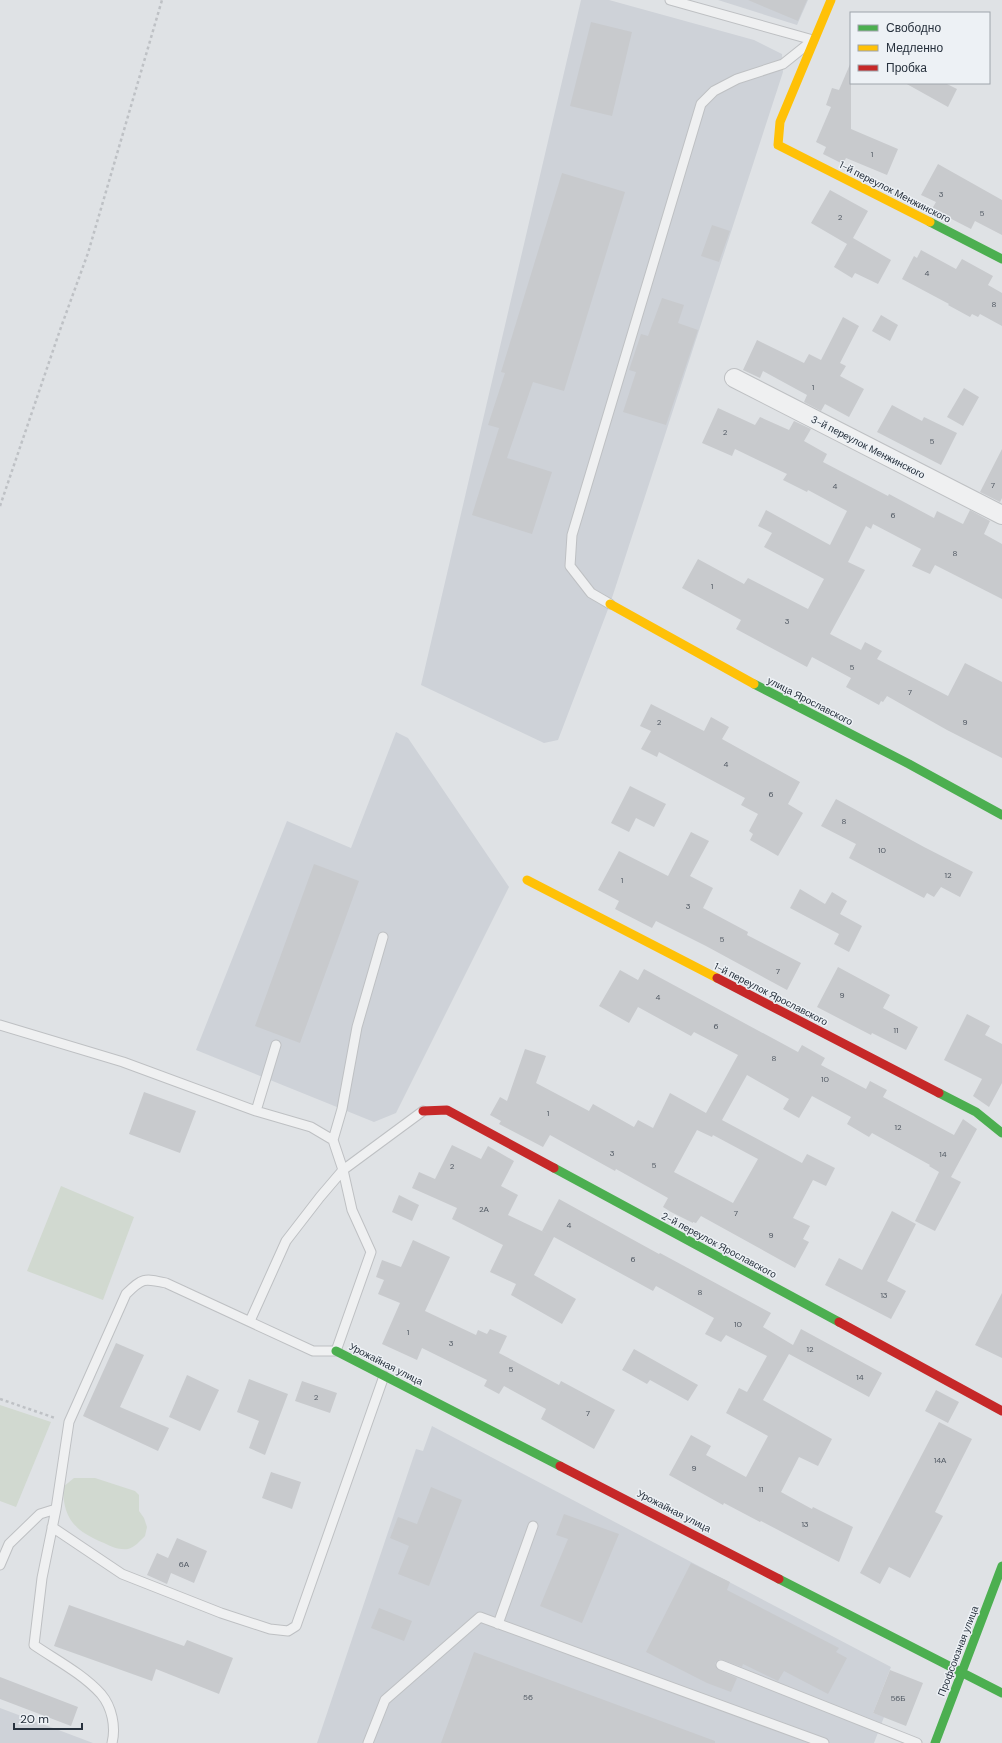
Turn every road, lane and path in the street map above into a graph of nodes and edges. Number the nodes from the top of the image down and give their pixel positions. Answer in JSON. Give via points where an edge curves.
{"nodes":[{"id":1,"x":162,"y":0,"type":"edge"},
{"id":2,"x":670,"y":0,"type":"edge"},
{"id":3,"x":831,"y":0,"type":"edge"},
{"id":4,"x":813,"y":40,"type":"junction"},
{"id":5,"x":1002,"y":260,"type":"edge"},
{"id":6,"x":734,"y":378,"type":"dead end"},
{"id":7,"x":0,"y":506,"type":"edge"},
{"id":8,"x":1002,"y":515,"type":"edge"},
{"id":9,"x":610,"y":604,"type":"joint"},
{"id":10,"x":1002,"y":815,"type":"edge"},
{"id":11,"x":527,"y":880,"type":"dead end"},
{"id":12,"x":383,"y":937,"type":"dead end"},
{"id":13,"x":0,"y":1025,"type":"edge"},
{"id":14,"x":276,"y":1046,"type":"dead end"},
{"id":15,"x":256,"y":1110,"type":"junction"},
{"id":16,"x":423,"y":1111,"type":"joint"},
{"id":17,"x":1002,"y":1133,"type":"edge"},
{"id":18,"x":333,"y":1140,"type":"junction"},
{"id":19,"x":343,"y":1170,"type":"junction"},
{"id":20,"x":250,"y":1321,"type":"junction"},
{"id":21,"x":336,"y":1351,"type":"junction"},
{"id":22,"x":384,"y":1375,"type":"junction"},
{"id":23,"x":0,"y":1399,"type":"edge"},
{"id":24,"x":1002,"y":1411,"type":"edge"},
{"id":25,"x":69,"y":1422,"type":"junction"},
{"id":26,"x":56,"y":1509,"type":"junction"},
{"id":27,"x":533,"y":1526,"type":"dead end"},
{"id":28,"x":52,"y":1527,"type":"junction"},
{"id":29,"x":0,"y":1565,"type":"edge"},
{"id":30,"x":1002,"y":1566,"type":"edge"},
{"id":31,"x":498,"y":1624,"type":"junction"},
{"id":32,"x":721,"y":1665,"type":"dead end"},
{"id":33,"x":962,"y":1671,"type":"junction"},
{"id":34,"x":1002,"y":1693,"type":"edge"},
{"id":35,"x":799,"y":1739,"type":"edge"},
{"id":36,"x":112,"y":1743,"type":"edge"},
{"id":37,"x":368,"y":1743,"type":"edge"},
{"id":38,"x":824,"y":1743,"type":"edge"},
{"id":39,"x":917,"y":1743,"type":"edge"},
{"id":40,"x":935,"y":1743,"type":"edge"}],
"edges":[{"from":1,"to":7,"type":"path","via":[[88,254]]},
{"from":2,"to":4,"type":"lane"},
{"from":3,"to":4,"type":"street"},
{"from":4,"to":5,"type":"street","name":"1-й переулок Менжинского","via":[[780,122],[778,145]]},
{"from":4,"to":9,"type":"lane","via":[[783,64],[732,82],[714,91],[701,104],[572,535],[570,566],[591,593]]},
{"from":6,"to":8,"type":"street","name":"3-й переулок Менжинского"},
{"from":9,"to":10,"type":"street","name":"улица Ярославского","via":[[780,699],[909,764]]},
{"from":11,"to":17,"type":"street","name":"1-й переулок Ярославского","via":[[976,1112]]},
{"from":12,"to":18,"type":"lane","via":[[357,1027],[342,1109]]},
{"from":13,"to":15,"type":"lane","via":[[123,1062]]},
{"from":14,"to":15,"type":"lane"},
{"from":15,"to":18,"type":"lane","via":[[311,1127]]},
{"from":16,"to":19,"type":"lane"},
{"from":16,"to":24,"type":"street","name":"2-й переулок Ярославского","via":[[447,1110]]},
{"from":18,"to":19,"type":"lane"},
{"from":19,"to":20,"type":"lane","via":[[286,1241]]},
{"from":19,"to":21,"type":"lane","via":[[352,1210],[370,1252]]},
{"from":20,"to":21,"type":"lane","via":[[313,1351]]},
{"from":20,"to":25,"type":"lane","via":[[166,1283],[150,1279],[138,1281],[126,1294]]},
{"from":21,"to":22,"type":"street","name":"Урожайная улица"},
{"from":22,"to":28,"type":"lane","via":[[296,1626],[288,1631],[270,1629],[221,1613],[122,1574]]},
{"from":22,"to":33,"type":"street","name":"Урожайная улица"},
{"from":23,"to":25,"type":"path"},
{"from":25,"to":26,"type":"lane"},
{"from":26,"to":28,"type":"lane"},
{"from":26,"to":29,"type":"lane","via":[[40,1514],[9,1544]]},
{"from":27,"to":31,"type":"lane"},
{"from":28,"to":36,"type":"lane","via":[[42,1578],[34,1644],[101,1694],[112,1715]]},
{"from":30,"to":33,"type":"street","name":"Профсоюзная улица"},
{"from":31,"to":35,"type":"lane"},
{"from":31,"to":37,"type":"lane","via":[[480,1617],[385,1700]]},
{"from":32,"to":39,"type":"lane"},
{"from":33,"to":34,"type":"street","name":"Урожайная улица"},
{"from":33,"to":40,"type":"street","name":"Профсоюзная улица"},
{"from":35,"to":38,"type":"lane"}]}
